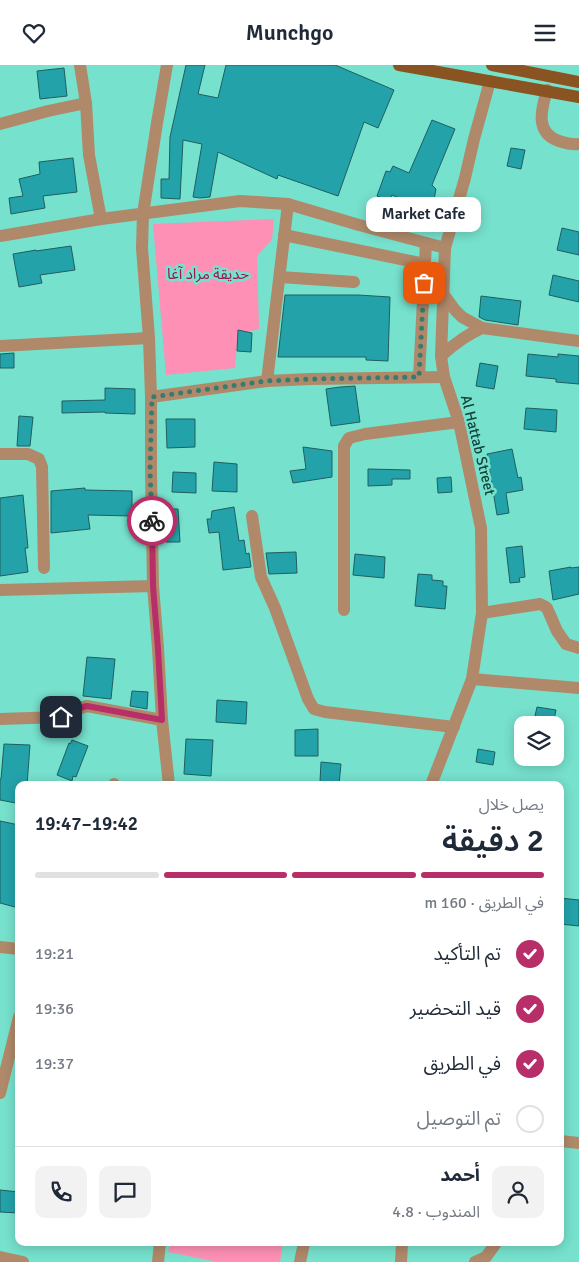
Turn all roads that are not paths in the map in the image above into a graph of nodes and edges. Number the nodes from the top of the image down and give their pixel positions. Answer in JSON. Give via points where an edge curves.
{"nodes":[{"id":1,"x":80,"y":65,"type":"edge"},
{"id":2,"x":167,"y":65,"type":"edge"},
{"id":3,"x":399,"y":65,"type":"edge"},
{"id":4,"x":492,"y":65,"type":"edge"},
{"id":5,"x":490,"y":81,"type":"junction"},
{"id":6,"x":579,"y":82,"type":"edge"},
{"id":7,"x":547,"y":91,"type":"junction"},
{"id":8,"x":579,"y":97,"type":"edge"},
{"id":9,"x":86,"y":103,"type":"junction"},
{"id":10,"x":0,"y":123,"type":"edge"},
{"id":11,"x":579,"y":144,"type":"edge"},
{"id":12,"x":288,"y":203,"type":"junction"},
{"id":13,"x":143,"y":214,"type":"junction"},
{"id":14,"x":101,"y":219,"type":"junction"},
{"id":15,"x":284,"y":235,"type":"junction"},
{"id":16,"x":0,"y":236,"type":"edge"},
{"id":17,"x":426,"y":243,"type":"junction"},
{"id":18,"x":445,"y":248,"type":"junction"},
{"id":19,"x":425,"y":264,"type":"junction"},
{"id":20,"x":280,"y":277,"type":"junction"},
{"id":21,"x":354,"y":283,"type":"dead end"},
{"id":22,"x":444,"y":295,"type":"junction"},
{"id":23,"x":482,"y":328,"type":"junction"},
{"id":24,"x":149,"y":338,"type":"junction"},
{"id":25,"x":579,"y":341,"type":"edge"},
{"id":26,"x":0,"y":346,"type":"edge"},
{"id":27,"x":441,"y":356,"type":"junction"},
{"id":28,"x":419,"y":377,"type":"junction"},
{"id":29,"x":444,"y":377,"type":"junction"},
{"id":30,"x":267,"y":381,"type":"junction"},
{"id":31,"x":152,"y":397,"type":"junction"},
{"id":32,"x":459,"y":421,"type":"junction"},
{"id":33,"x":0,"y":454,"type":"edge"},
{"id":34,"x":252,"y":516,"type":"dead end"},
{"id":35,"x":44,"y":568,"type":"dead end"},
{"id":36,"x":153,"y":586,"type":"junction"},
{"id":37,"x":0,"y":590,"type":"edge"},
{"id":38,"x":344,"y":609,"type":"dead end"},
{"id":39,"x":482,"y":613,"type":"junction"},
{"id":40,"x":579,"y":648,"type":"edge"},
{"id":41,"x":472,"y":679,"type":"junction"},
{"id":42,"x":579,"y":688,"type":"edge"},
{"id":43,"x":0,"y":719,"type":"edge"},
{"id":44,"x":162,"y":720,"type":"junction"},
{"id":45,"x":454,"y":727,"type":"junction"},
{"id":46,"x":169,"y":781,"type":"edge"},
{"id":47,"x":433,"y":781,"type":"edge"},
{"id":48,"x":0,"y":947,"type":"edge"},
{"id":49,"x":15,"y":949,"type":"edge"},
{"id":50,"x":15,"y":1033,"type":"edge"},
{"id":51,"x":0,"y":1093,"type":"edge"},
{"id":52,"x":564,"y":1141,"type":"edge"},
{"id":53,"x":579,"y":1143,"type":"edge"},
{"id":54,"x":160,"y":1246,"type":"edge"},
{"id":55,"x":303,"y":1246,"type":"edge"},
{"id":56,"x":402,"y":1246,"type":"edge"},
{"id":57,"x":494,"y":1246,"type":"edge"},
{"id":58,"x":0,"y":1257,"type":"edge"},
{"id":59,"x":23,"y":1262,"type":"edge"},
{"id":60,"x":158,"y":1262,"type":"edge"},
{"id":61,"x":300,"y":1262,"type":"edge"},
{"id":62,"x":401,"y":1262,"type":"edge"},
{"id":63,"x":475,"y":1262,"type":"edge"}],
"edges":[{"from":1,"to":9,"type":"street"},
{"from":2,"to":13,"type":"street"},
{"from":3,"to":5,"type":"main road"},
{"from":4,"to":6,"type":"main road"},
{"from":5,"to":7,"type":"main road"},
{"from":5,"to":18,"type":"street","name":"Al Hattab Street"},
{"from":7,"to":8,"type":"main road"},
{"from":7,"to":11,"type":"street","via":[[542,107],[542,127],[549,138]]},
{"from":9,"to":10,"type":"street"},
{"from":9,"to":14,"type":"street","via":[[89,155]]},
{"from":12,"to":13,"type":"street","via":[[240,201]]},
{"from":12,"to":15,"type":"street"},
{"from":12,"to":17,"type":"street"},
{"from":13,"to":14,"type":"street"},
{"from":13,"to":24,"type":"street","via":[[142,249]]},
{"from":14,"to":16,"type":"street"},
{"from":15,"to":19,"type":"street"},
{"from":15,"to":20,"type":"street"},
{"from":17,"to":18,"type":"street"},
{"from":17,"to":19,"type":"street"},
{"from":18,"to":22,"type":"street","name":"Al Hattab Street"},
{"from":19,"to":28,"type":"street"},
{"from":20,"to":21,"type":"street"},
{"from":20,"to":30,"type":"street"},
{"from":22,"to":23,"type":"street","via":[[462,317]]},
{"from":22,"to":27,"type":"street","name":"Al Hattab Street"},
{"from":23,"to":25,"type":"street"},
{"from":23,"to":27,"type":"street"},
{"from":24,"to":26,"type":"street"},
{"from":24,"to":31,"type":"street"},
{"from":27,"to":29,"type":"street","name":"Al Hattab Street"},
{"from":28,"to":29,"type":"street"},
{"from":28,"to":30,"type":"street"},
{"from":29,"to":32,"type":"street","name":"Al Hattab Street"},
{"from":30,"to":31,"type":"street"},
{"from":31,"to":36,"type":"street"},
{"from":32,"to":38,"type":"street","via":[[365,434],[349,438],[344,446]]},
{"from":32,"to":39,"type":"street","name":"Al Hattab Street","via":[[481,528]]},
{"from":33,"to":35,"type":"street","via":[[28,454],[39,459],[42,467]]},
{"from":34,"to":45,"type":"street","via":[[261,577],[314,709]]},
{"from":36,"to":37,"type":"street"},
{"from":36,"to":44,"type":"street"},
{"from":39,"to":40,"type":"street","via":[[540,604],[547,608],[566,644]]},
{"from":39,"to":41,"type":"street","name":"Al Hattab Street"},
{"from":41,"to":42,"type":"street"},
{"from":41,"to":45,"type":"street","name":"Al Hattab Street"},
{"from":43,"to":44,"type":"street","via":[[61,717],[87,706]]},
{"from":44,"to":46,"type":"street"},
{"from":45,"to":47,"type":"street","name":"Al Hattab Street"},
{"from":48,"to":49,"type":"street"},
{"from":50,"to":51,"type":"street"},
{"from":52,"to":53,"type":"street"},
{"from":54,"to":60,"type":"street"},
{"from":55,"to":61,"type":"street"},
{"from":56,"to":62,"type":"street"},
{"from":57,"to":63,"type":"street","via":[[486,1257]]},
{"from":58,"to":59,"type":"street"}]}
